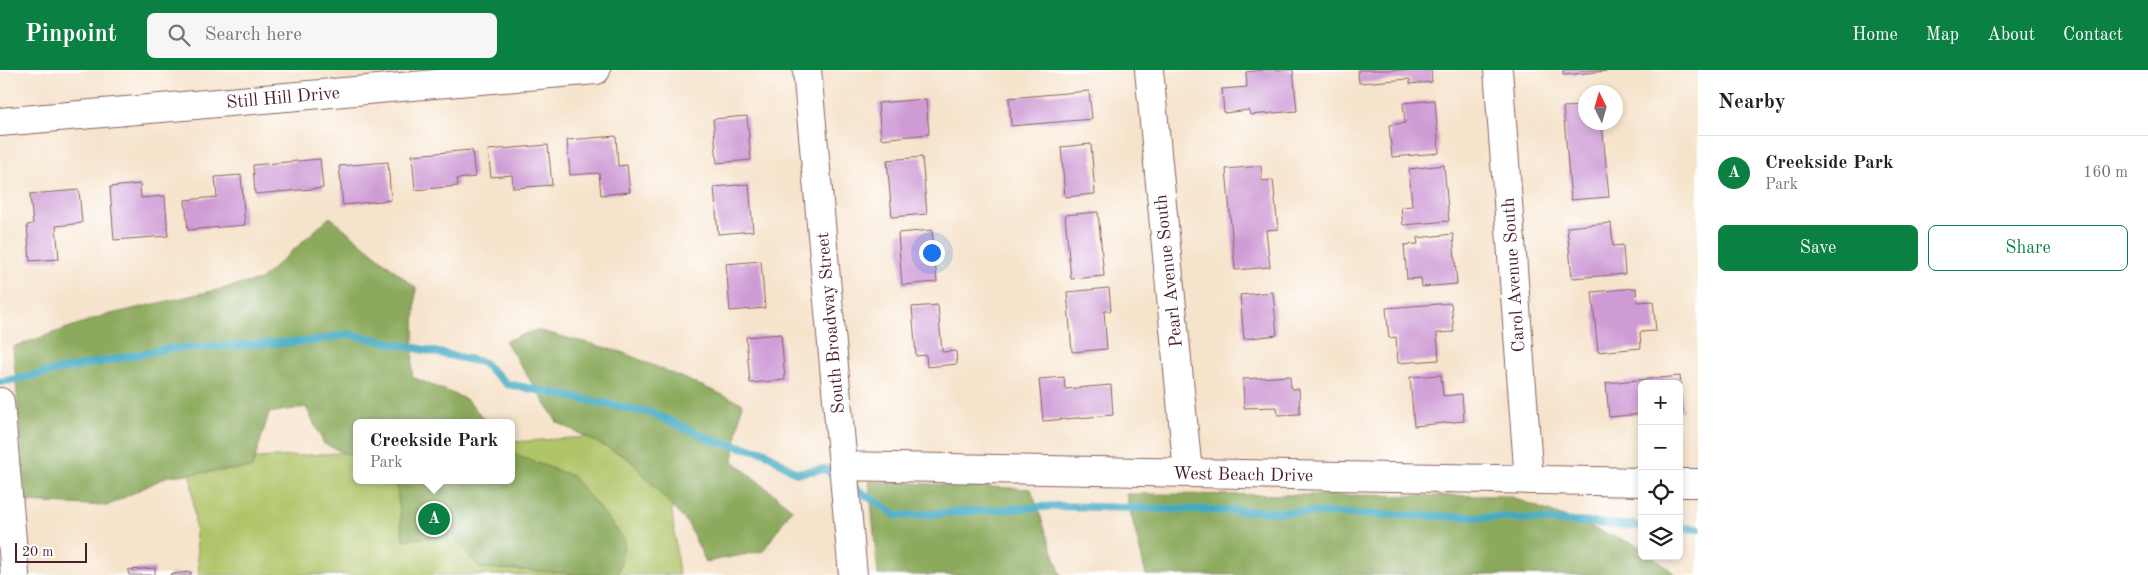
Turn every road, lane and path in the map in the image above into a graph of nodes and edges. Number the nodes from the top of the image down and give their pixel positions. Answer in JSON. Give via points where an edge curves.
{"nodes":[{"id":1,"x":596,"y":70,"type":"edge"},
{"id":2,"x":807,"y":70,"type":"edge"},
{"id":3,"x":1149,"y":70,"type":"edge"},
{"id":4,"x":1498,"y":70,"type":"edge"},
{"id":5,"x":0,"y":122,"type":"edge"},
{"id":6,"x":0,"y":402,"type":"edge"},
{"id":7,"x":843,"y":466,"type":"junction"},
{"id":8,"x":1188,"y":473,"type":"junction"},
{"id":9,"x":1529,"y":480,"type":"junction"},
{"id":10,"x":1638,"y":482,"type":"edge"},
{"id":11,"x":1683,"y":483,"type":"edge"},
{"id":12,"x":1698,"y":483,"type":"edge"},
{"id":13,"x":15,"y":575,"type":"edge"},
{"id":14,"x":854,"y":575,"type":"edge"}],
"edges":[{"from":1,"to":5,"type":"street","name":"Still Hill Drive"},
{"from":2,"to":7,"type":"street","name":"South Broadway Street"},
{"from":3,"to":8,"type":"street","name":"Pearl Avenue South"},
{"from":4,"to":9,"type":"street","name":"Carol Avenue South"},
{"from":6,"to":13,"type":"street"},
{"from":7,"to":8,"type":"street","name":"West Beach Drive"},
{"from":7,"to":14,"type":"street","name":"South Broadway Street"},
{"from":8,"to":9,"type":"street","name":"West Beach Drive"},
{"from":9,"to":10,"type":"street","name":"West Beach Drive"},
{"from":11,"to":12,"type":"street"}]}
